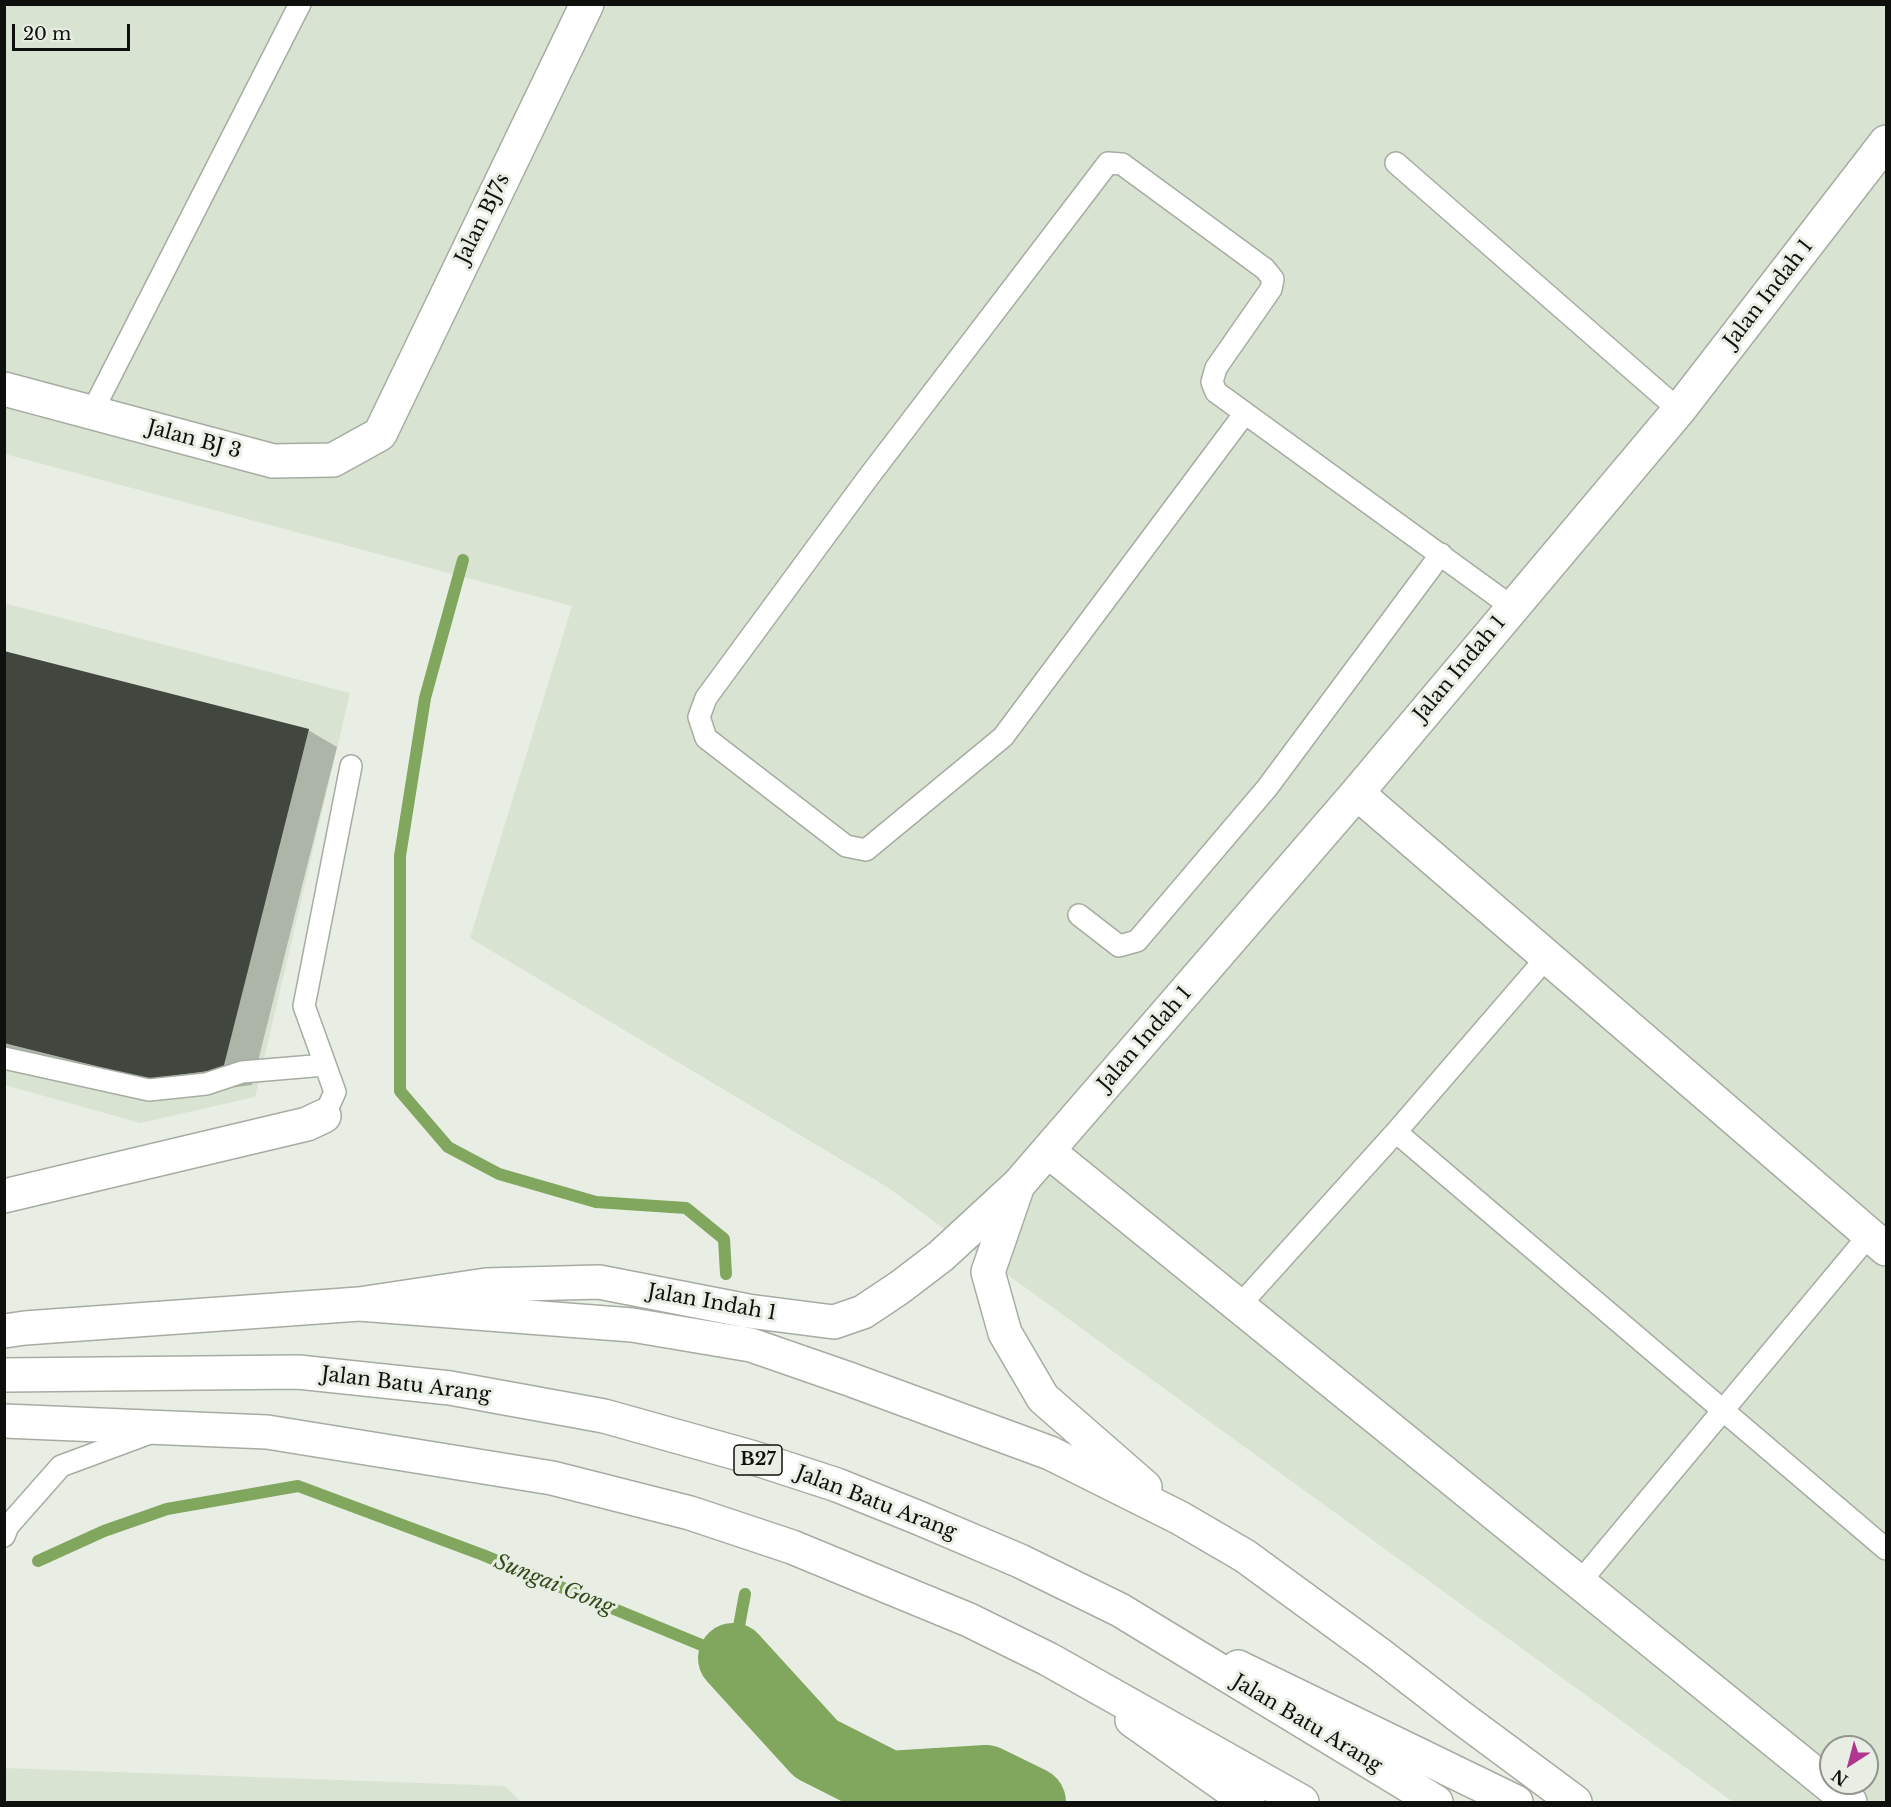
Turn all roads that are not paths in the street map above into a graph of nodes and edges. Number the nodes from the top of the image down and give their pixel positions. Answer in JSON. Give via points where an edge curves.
{"nodes":[{"id":1,"x":300,"y":4,"type":"edge"},
{"id":2,"x":587,"y":4,"type":"edge"},
{"id":3,"x":1887,"y":142,"type":"edge"},
{"id":4,"x":1396,"y":163,"type":"dead end"},
{"id":5,"x":4,"y":389,"type":"edge"},
{"id":6,"x":1679,"y":410,"type":"junction"},
{"id":7,"x":92,"y":412,"type":"junction"},
{"id":8,"x":1245,"y":413,"type":"junction"},
{"id":9,"x":380,"y":434,"type":"joint"},
{"id":10,"x":1441,"y":554,"type":"junction"},
{"id":11,"x":1512,"y":607,"type":"junction"},
{"id":12,"x":351,"y":766,"type":"dead end"},
{"id":13,"x":1357,"y":793,"type":"junction"},
{"id":14,"x":1079,"y":915,"type":"dead end"},
{"id":15,"x":1547,"y":957,"type":"junction"},
{"id":16,"x":4,"y":1058,"type":"edge"},
{"id":17,"x":325,"y":1065,"type":"junction"},
{"id":18,"x":324,"y":1116,"type":"joint"},
{"id":19,"x":1396,"y":1132,"type":"junction"},
{"id":20,"x":1048,"y":1151,"type":"junction"},
{"id":21,"x":1019,"y":1184,"type":"junction"},
{"id":22,"x":4,"y":1196,"type":"edge"},
{"id":23,"x":1878,"y":1242,"type":"edge"},
{"id":24,"x":358,"y":1304,"type":"junction"},
{"id":25,"x":1239,"y":1306,"type":"junction"},
{"id":26,"x":4,"y":1331,"type":"edge"},
{"id":27,"x":4,"y":1375,"type":"edge"},
{"id":28,"x":1724,"y":1410,"type":"junction"},
{"id":29,"x":4,"y":1421,"type":"edge"},
{"id":30,"x":165,"y":1427,"type":"junction"},
{"id":31,"x":1180,"y":1518,"type":"junction"},
{"id":32,"x":4,"y":1536,"type":"edge"},
{"id":33,"x":1887,"y":1549,"type":"edge"},
{"id":34,"x":1580,"y":1583,"type":"junction"},
{"id":35,"x":1120,"y":1610,"type":"junction"},
{"id":36,"x":1048,"y":1659,"type":"junction"},
{"id":37,"x":1248,"y":1803,"type":"edge"},
{"id":38,"x":1302,"y":1803,"type":"edge"},
{"id":39,"x":1436,"y":1803,"type":"edge"},
{"id":40,"x":1516,"y":1803,"type":"edge"},
{"id":41,"x":1575,"y":1803,"type":"edge"},
{"id":42,"x":1850,"y":1803,"type":"edge"}],
"edges":[{"from":1,"to":7,"type":"lane"},
{"from":2,"to":9,"type":"street","name":"Jalan BJ7s"},
{"from":3,"to":6,"type":"street","name":"Jalan Indah 1"},
{"from":4,"to":6,"type":"lane"},
{"from":5,"to":7,"type":"street","name":"Jalan BJ 3"},
{"from":6,"to":11,"type":"street","name":"Jalan Indah 1"},
{"from":7,"to":9,"type":"street","name":"Jalan BJ 3","via":[[273,461],[333,460]]},
{"from":8,"to":8,"type":"lane","via":[[1216,392],[1212,382],[1216,368],[1271,289],[1273,279],[1265,269],[1122,164],[1108,163],[706,698],[699,717],[706,738],[846,846],[866,850],[1002,737]]},
{"from":8,"to":10,"type":"lane"},
{"from":10,"to":11,"type":"lane"},
{"from":10,"to":14,"type":"lane","via":[[1267,788],[1137,941],[1119,946]]},
{"from":11,"to":13,"type":"street","name":"Jalan Indah 1"},
{"from":12,"to":17,"type":"lane","via":[[304,1006]]},
{"from":13,"to":15,"type":"street"},
{"from":13,"to":20,"type":"street","name":"Jalan Indah 1"},
{"from":15,"to":19,"type":"lane"},
{"from":15,"to":23,"type":"street"},
{"from":16,"to":17,"type":"lane","via":[[149,1090],[206,1084],[242,1072]]},
{"from":17,"to":18,"type":"lane","via":[[335,1092]]},
{"from":18,"to":22,"type":"street","via":[[307,1124]]},
{"from":19,"to":25,"type":"lane"},
{"from":19,"to":28,"type":"lane"},
{"from":20,"to":21,"type":"street","name":"Jalan Indah 1"},
{"from":20,"to":25,"type":"street"},
{"from":21,"to":24,"type":"street","name":"Jalan Indah 1","via":[[941,1256],[899,1288],[863,1312],[834,1322],[748,1311],[599,1282],[486,1285]]},
{"from":21,"to":31,"type":"street","name":"Jalan Indah 1","via":[[988,1272],[1005,1334],[1042,1398]]},
{"from":23,"to":28,"type":"lane"},
{"from":24,"to":26,"type":"street"},
{"from":24,"to":31,"type":"street","via":[[632,1325],[751,1345],[1050,1453]]},
{"from":25,"to":34,"type":"street"},
{"from":27,"to":35,"type":"street","name":"Jalan Batu Arang","number":"B27","via":[[298,1372],[450,1389],[604,1416],[837,1485],[1020,1560]]},
{"from":28,"to":33,"type":"lane"},
{"from":28,"to":34,"type":"lane"},
{"from":29,"to":30,"type":"street"},
{"from":30,"to":32,"type":"lane","via":[[61,1466],[8,1526]]},
{"from":30,"to":36,"type":"street","via":[[267,1432],[552,1478],[690,1513],[824,1560],[969,1620]]},
{"from":31,"to":41,"type":"street","via":[[1245,1556]]},
{"from":34,"to":42,"type":"street"},
{"from":35,"to":39,"type":"street","name":"Jalan Batu Arang","number":"B27"},
{"from":35,"to":40,"type":"street"},
{"from":36,"to":37,"type":"street"},
{"from":36,"to":38,"type":"street"}]}
